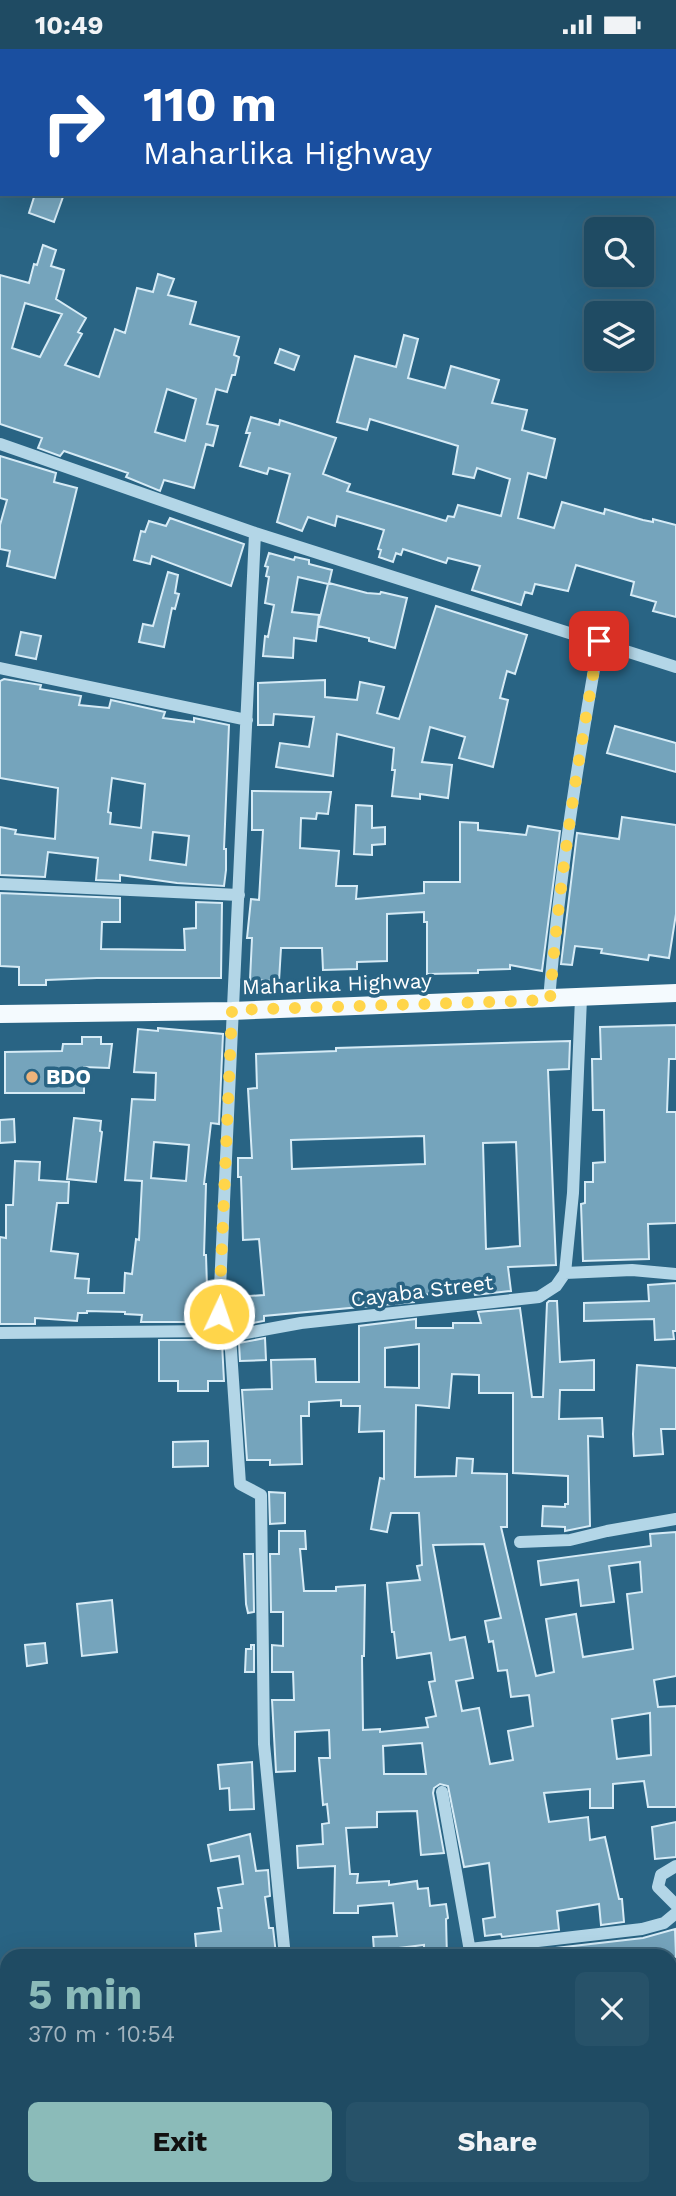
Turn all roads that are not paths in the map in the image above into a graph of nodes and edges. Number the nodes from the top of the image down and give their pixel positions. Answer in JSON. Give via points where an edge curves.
{"nodes":[{"id":1,"x":0,"y":444,"type":"edge"},
{"id":2,"x":256,"y":533,"type":"junction"},
{"id":3,"x":599,"y":641,"type":"junction"},
{"id":4,"x":676,"y":667,"type":"edge"},
{"id":5,"x":0,"y":668,"type":"edge"},
{"id":6,"x":247,"y":720,"type":"junction"},
{"id":7,"x":0,"y":884,"type":"edge"},
{"id":8,"x":239,"y":895,"type":"junction"},
{"id":9,"x":676,"y":993,"type":"edge"},
{"id":10,"x":581,"y":998,"type":"junction"},
{"id":11,"x":550,"y":1000,"type":"junction"},
{"id":12,"x":232,"y":1010,"type":"junction"},
{"id":13,"x":0,"y":1014,"type":"edge"},
{"id":14,"x":565,"y":1273,"type":"junction"},
{"id":15,"x":676,"y":1274,"type":"edge"},
{"id":16,"x":0,"y":1333,"type":"edge"},
{"id":17,"x":224,"y":1333,"type":"junction"},
{"id":18,"x":676,"y":1520,"type":"edge"},
{"id":19,"x":520,"y":1542,"type":"dead end"},
{"id":20,"x":442,"y":1792,"type":"dead end"},
{"id":21,"x":676,"y":1866,"type":"edge"},
{"id":22,"x":676,"y":1905,"type":"edge"},
{"id":23,"x":676,"y":1913,"type":"edge"},
{"id":24,"x":284,"y":1949,"type":"edge"},
{"id":25,"x":469,"y":1949,"type":"edge"},
{"id":26,"x":499,"y":1949,"type":"edge"}],
"edges":[{"from":1,"to":2,"type":"street"},
{"from":2,"to":3,"type":"street"},
{"from":2,"to":6,"type":"street"},
{"from":3,"to":4,"type":"street"},
{"from":3,"to":11,"type":"street","via":[[573,786]]},
{"from":5,"to":6,"type":"street"},
{"from":6,"to":8,"type":"street"},
{"from":7,"to":8,"type":"street"},
{"from":8,"to":12,"type":"street"},
{"from":9,"to":10,"type":"main road","name":"Maharlika Highway"},
{"from":10,"to":11,"type":"main road","name":"Maharlika Highway"},
{"from":10,"to":14,"type":"street"},
{"from":11,"to":12,"type":"main road","name":"Maharlika Highway"},
{"from":12,"to":13,"type":"main road","name":"Maharlika Highway"},
{"from":12,"to":17,"type":"street"},
{"from":14,"to":15,"type":"street","via":[[632,1270]]},
{"from":14,"to":17,"type":"street","name":"Cayaba Street","via":[[539,1297]]},
{"from":16,"to":17,"type":"street","name":"Cayaba Street"},
{"from":17,"to":24,"type":"street","via":[[240,1484],[261,1495],[264,1744]]},
{"from":18,"to":19,"type":"street","via":[[570,1540]]},
{"from":20,"to":25,"type":"street"},
{"from":21,"to":22,"type":"street","via":[[661,1875],[658,1887]]},
{"from":23,"to":26,"type":"street","via":[[664,1923],[642,1929]]}]}
